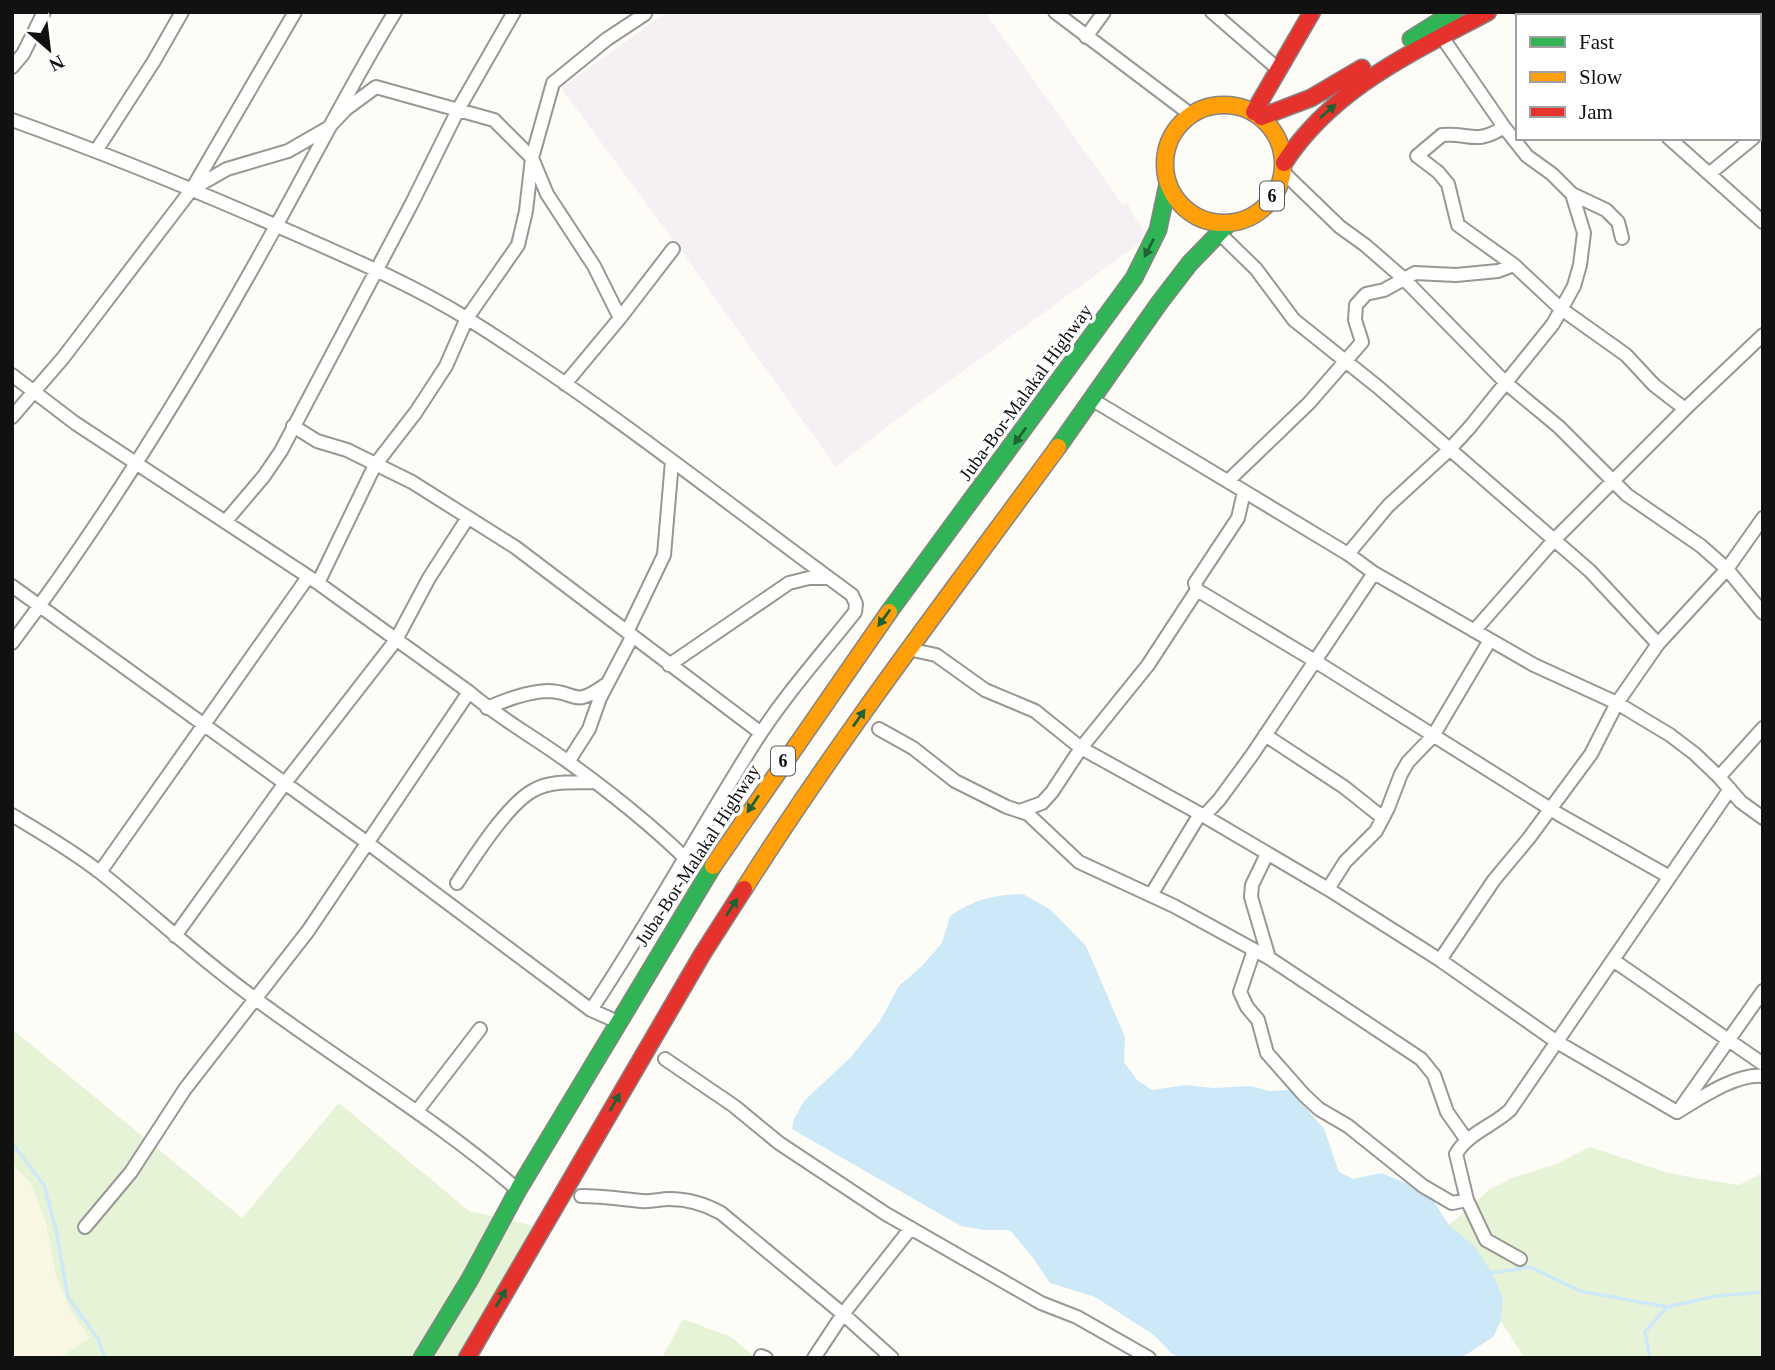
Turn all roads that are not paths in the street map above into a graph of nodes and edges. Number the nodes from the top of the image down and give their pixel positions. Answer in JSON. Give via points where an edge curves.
{"nodes":[{"id":1,"x":44,"y":12,"type":"edge"},
{"id":2,"x":182,"y":12,"type":"edge"},
{"id":3,"x":295,"y":12,"type":"edge"},
{"id":4,"x":394,"y":12,"type":"edge"},
{"id":5,"x":514,"y":12,"type":"edge"},
{"id":6,"x":641,"y":12,"type":"edge"},
{"id":7,"x":1055,"y":12,"type":"edge"},
{"id":8,"x":1104,"y":12,"type":"edge"},
{"id":9,"x":1212,"y":12,"type":"edge"},
{"id":10,"x":1312,"y":12,"type":"edge"},
{"id":11,"x":1454,"y":12,"type":"edge"},
{"id":12,"x":1488,"y":12,"type":"edge"},
{"id":13,"x":1086,"y":37,"type":"junction"},
{"id":14,"x":1441,"y":37,"type":"junction"},
{"id":15,"x":12,"y":67,"type":"edge"},
{"id":16,"x":1278,"y":69,"type":"junction"},
{"id":17,"x":459,"y":108,"type":"junction"},
{"id":18,"x":1190,"y":114,"type":"junction"},
{"id":19,"x":1258,"y":115,"type":"junction"},
{"id":20,"x":12,"y":120,"type":"edge"},
{"id":21,"x":1504,"y":127,"type":"junction"},
{"id":22,"x":328,"y":128,"type":"junction"},
{"id":23,"x":1671,"y":140,"type":"edge"},
{"id":24,"x":1751,"y":140,"type":"edge"},
{"id":25,"x":96,"y":151,"type":"junction"},
{"id":26,"x":533,"y":158,"type":"junction"},
{"id":27,"x":1284,"y":167,"type":"junction"},
{"id":28,"x":1709,"y":174,"type":"junction"},
{"id":29,"x":1168,"y":183,"type":"junction"},
{"id":30,"x":192,"y":189,"type":"junction"},
{"id":31,"x":1572,"y":194,"type":"junction"},
{"id":32,"x":1763,"y":222,"type":"edge"},
{"id":33,"x":276,"y":226,"type":"junction"},
{"id":34,"x":1224,"y":228,"type":"junction"},
{"id":35,"x":1622,"y":238,"type":"dead end"},
{"id":36,"x":673,"y":249,"type":"dead end"},
{"id":37,"x":1514,"y":265,"type":"junction"},
{"id":38,"x":377,"y":270,"type":"junction"},
{"id":39,"x":1403,"y":278,"type":"junction"},
{"id":40,"x":1560,"y":308,"type":"junction"},
{"id":41,"x":467,"y":318,"type":"junction"},
{"id":42,"x":621,"y":318,"type":"junction"},
{"id":43,"x":1760,"y":344,"type":"edge"},
{"id":44,"x":1347,"y":360,"type":"junction"},
{"id":45,"x":12,"y":374,"type":"edge"},
{"id":46,"x":1506,"y":383,"type":"junction"},
{"id":47,"x":565,"y":384,"type":"junction"},
{"id":48,"x":36,"y":393,"type":"junction"},
{"id":49,"x":1093,"y":400,"type":"junction"},
{"id":50,"x":1685,"y":409,"type":"junction"},
{"id":51,"x":12,"y":417,"type":"edge"},
{"id":52,"x":293,"y":426,"type":"junction"},
{"id":53,"x":1449,"y":450,"type":"junction"},
{"id":54,"x":672,"y":461,"type":"junction"},
{"id":55,"x":137,"y":463,"type":"junction"},
{"id":56,"x":375,"y":465,"type":"junction"},
{"id":57,"x":1227,"y":481,"type":"junction"},
{"id":58,"x":1612,"y":481,"type":"junction"},
{"id":59,"x":1244,"y":492,"type":"junction"},
{"id":60,"x":1763,"y":518,"type":"edge"},
{"id":61,"x":467,"y":519,"type":"junction"},
{"id":62,"x":225,"y":522,"type":"junction"},
{"id":63,"x":1554,"y":540,"type":"junction"},
{"id":64,"x":1348,"y":554,"type":"junction"},
{"id":65,"x":1727,"y":569,"type":"junction"},
{"id":66,"x":1374,"y":573,"type":"junction"},
{"id":67,"x":829,"y":578,"type":"junction"},
{"id":68,"x":313,"y":580,"type":"junction"},
{"id":69,"x":12,"y":586,"type":"edge"},
{"id":70,"x":1197,"y":590,"type":"junction"},
{"id":71,"x":40,"y":606,"type":"junction"},
{"id":72,"x":1763,"y":613,"type":"edge"},
{"id":73,"x":1474,"y":631,"type":"junction"},
{"id":74,"x":630,"y":634,"type":"junction"},
{"id":75,"x":396,"y":640,"type":"junction"},
{"id":76,"x":1490,"y":640,"type":"junction"},
{"id":77,"x":12,"y":643,"type":"edge"},
{"id":78,"x":1658,"y":644,"type":"junction"},
{"id":79,"x":908,"y":649,"type":"junction"},
{"id":80,"x":1315,"y":661,"type":"junction"},
{"id":81,"x":669,"y":665,"type":"junction"},
{"id":82,"x":610,"y":681,"type":"junction"},
{"id":83,"x":469,"y":692,"type":"junction"},
{"id":84,"x":1617,"y":703,"type":"junction"},
{"id":85,"x":487,"y":708,"type":"junction"},
{"id":86,"x":204,"y":724,"type":"junction"},
{"id":87,"x":1763,"y":728,"type":"edge"},
{"id":88,"x":879,"y":729,"type":"dead end"},
{"id":89,"x":761,"y":733,"type":"junction"},
{"id":90,"x":1265,"y":735,"type":"junction"},
{"id":91,"x":1433,"y":736,"type":"junction"},
{"id":92,"x":1081,"y":748,"type":"junction"},
{"id":93,"x":568,"y":762,"type":"junction"},
{"id":94,"x":1719,"y":776,"type":"junction"},
{"id":95,"x":594,"y":782,"type":"junction"},
{"id":96,"x":285,"y":783,"type":"junction"},
{"id":97,"x":1730,"y":789,"type":"junction"},
{"id":98,"x":1549,"y":807,"type":"junction"},
{"id":99,"x":1020,"y":811,"type":"junction"},
{"id":100,"x":12,"y":815,"type":"edge"},
{"id":101,"x":1202,"y":815,"type":"junction"},
{"id":102,"x":1383,"y":818,"type":"junction"},
{"id":103,"x":1763,"y":818,"type":"edge"},
{"id":104,"x":369,"y":844,"type":"junction"},
{"id":105,"x":1266,"y":854,"type":"junction"},
{"id":106,"x":684,"y":857,"type":"junction"},
{"id":107,"x":100,"y":872,"type":"junction"},
{"id":108,"x":1668,"y":876,"type":"junction"},
{"id":109,"x":457,"y":883,"type":"dead end"},
{"id":110,"x":1328,"y":889,"type":"junction"},
{"id":111,"x":1151,"y":895,"type":"junction"},
{"id":112,"x":175,"y":936,"type":"junction"},
{"id":113,"x":1254,"y":950,"type":"junction"},
{"id":114,"x":1269,"y":958,"type":"junction"},
{"id":115,"x":1440,"y":960,"type":"junction"},
{"id":116,"x":1613,"y":960,"type":"junction"},
{"id":117,"x":1763,"y":991,"type":"edge"},
{"id":118,"x":254,"y":999,"type":"junction"},
{"id":119,"x":591,"y":1010,"type":"junction"},
{"id":120,"x":618,"y":1022,"type":"junction"},
{"id":121,"x":480,"y":1029,"type":"dead end"},
{"id":122,"x":1730,"y":1040,"type":"junction"},
{"id":123,"x":1557,"y":1042,"type":"junction"},
{"id":124,"x":665,"y":1059,"type":"dead end"},
{"id":125,"x":1763,"y":1064,"type":"edge"},
{"id":126,"x":1763,"y":1076,"type":"edge"},
{"id":127,"x":417,"y":1111,"type":"junction"},
{"id":128,"x":1677,"y":1112,"type":"junction"},
{"id":129,"x":1466,"y":1139,"type":"junction"},
{"id":130,"x":518,"y":1190,"type":"junction"},
{"id":131,"x":582,"y":1196,"type":"dead end"},
{"id":132,"x":1467,"y":1199,"type":"junction"},
{"id":133,"x":85,"y":1227,"type":"dead end"},
{"id":134,"x":911,"y":1228,"type":"junction"},
{"id":135,"x":1520,"y":1259,"type":"dead end"},
{"id":136,"x":843,"y":1314,"type":"junction"},
{"id":137,"x":422,"y":1358,"type":"edge"},
{"id":138,"x":467,"y":1358,"type":"edge"},
{"id":139,"x":814,"y":1358,"type":"edge"},
{"id":140,"x":892,"y":1358,"type":"edge"},
{"id":141,"x":1149,"y":1358,"type":"edge"}],
"edges":[{"from":1,"to":15,"type":"street"},
{"from":2,"to":25,"type":"street"},
{"from":3,"to":30,"type":"street"},
{"from":4,"to":22,"type":"street"},
{"from":5,"to":17,"type":"street"},
{"from":6,"to":26,"type":"street","via":[[645,14],[553,83]]},
{"from":7,"to":13,"type":"street"},
{"from":8,"to":13,"type":"street"},
{"from":9,"to":16,"type":"street"},
{"from":10,"to":16,"type":"main road"},
{"from":11,"to":19,"type":"main road","via":[[1311,98]]},
{"from":12,"to":14,"type":"main road","number":"6"},
{"from":13,"to":18,"type":"street"},
{"from":14,"to":21,"type":"street"},
{"from":27,"to":14,"type":"main road","number":"6","one_way":true,"via":[[1320,117],[1384,69]]},
{"from":16,"to":19,"type":"main road"},
{"from":17,"to":22,"type":"street","via":[[376,87]]},
{"from":17,"to":26,"type":"street","via":[[494,120]]},
{"from":17,"to":38,"type":"street"},
{"from":18,"to":19,"type":"main road","via":[[1229,104]]},
{"from":18,"to":29,"type":"main road","name":"Juba-Bor-Malakal Highway","number":"6","via":[[1175,130],[1166,150]]},
{"from":19,"to":27,"type":"main road","number":"6","via":[[1277,136]]},
{"from":20,"to":25,"type":"street"},
{"from":21,"to":31,"type":"street","via":[[1527,156]]},
{"from":21,"to":37,"type":"street","via":[[1491,136],[1442,135],[1417,156],[1448,184],[1458,225]]},
{"from":22,"to":30,"type":"street","via":[[288,151],[227,169]]},
{"from":22,"to":33,"type":"street"},
{"from":23,"to":28,"type":"street"},
{"from":24,"to":28,"type":"street"},
{"from":25,"to":30,"type":"street"},
{"from":26,"to":41,"type":"street","via":[[518,245]]},
{"from":26,"to":42,"type":"street","via":[[547,194]]},
{"from":27,"to":34,"type":"main road","number":"6","via":[[1266,206]]},
{"from":27,"to":39,"type":"street","via":[[1340,227]]},
{"from":28,"to":32,"type":"street"},
{"from":29,"to":34,"type":"main road","via":[[1191,214]]},
{"from":29,"to":120,"type":"main road","name":"Juba-Bor-Malakal Highway","number":"6","one_way":true,"via":[[1158,230],[1134,278],[808,723],[727,843]]},
{"from":30,"to":33,"type":"street"},
{"from":30,"to":48,"type":"street"},
{"from":31,"to":35,"type":"street","via":[[1606,210],[1618,222]]},
{"from":31,"to":40,"type":"street","via":[[1584,233],[1583,247],[1574,286]]},
{"from":33,"to":38,"type":"street"},
{"from":33,"to":55,"type":"street"},
{"from":34,"to":44,"type":"street","via":[[1294,320]]},
{"from":34,"to":49,"type":"main road","number":"6","via":[[1160,302]]},
{"from":36,"to":42,"type":"street"},
{"from":37,"to":39,"type":"street","via":[[1498,271],[1415,273]]},
{"from":37,"to":40,"type":"street"},
{"from":38,"to":41,"type":"street"},
{"from":38,"to":52,"type":"street"},
{"from":39,"to":44,"type":"street","via":[[1366,294],[1356,304],[1362,342]]},
{"from":39,"to":46,"type":"street"},
{"from":40,"to":46,"type":"street","via":[[1538,345]]},
{"from":40,"to":50,"type":"street","via":[[1626,355]]},
{"from":41,"to":47,"type":"street"},
{"from":41,"to":56,"type":"street","via":[[446,366]]},
{"from":42,"to":47,"type":"street"},
{"from":43,"to":50,"type":"street"},
{"from":44,"to":53,"type":"street"},
{"from":44,"to":57,"type":"street"},
{"from":45,"to":48,"type":"street"},
{"from":46,"to":53,"type":"street"},
{"from":46,"to":58,"type":"street","via":[[1559,426]]},
{"from":47,"to":54,"type":"street"},
{"from":48,"to":51,"type":"street"},
{"from":48,"to":55,"type":"street"},
{"from":49,"to":57,"type":"street"},
{"from":49,"to":79,"type":"main road","number":"6"},
{"from":50,"to":58,"type":"street"},
{"from":52,"to":56,"type":"street"},
{"from":52,"to":62,"type":"street","via":[[264,476]]},
{"from":53,"to":63,"type":"street"},
{"from":53,"to":64,"type":"street","via":[[1388,506]]},
{"from":54,"to":67,"type":"street"},
{"from":54,"to":74,"type":"street","via":[[664,555]]},
{"from":55,"to":62,"type":"street"},
{"from":55,"to":71,"type":"street"},
{"from":56,"to":61,"type":"street","via":[[412,482]]},
{"from":56,"to":68,"type":"street"},
{"from":57,"to":59,"type":"street"},
{"from":58,"to":63,"type":"street"},
{"from":58,"to":65,"type":"street"},
{"from":59,"to":64,"type":"street"},
{"from":59,"to":70,"type":"street","via":[[1238,518],[1195,583]]},
{"from":60,"to":65,"type":"street"},
{"from":61,"to":74,"type":"street","via":[[515,547]]},
{"from":61,"to":75,"type":"street"},
{"from":62,"to":68,"type":"street"},
{"from":63,"to":73,"type":"street"},
{"from":63,"to":78,"type":"street"},
{"from":64,"to":66,"type":"street"},
{"from":65,"to":72,"type":"street"},
{"from":65,"to":78,"type":"street"},
{"from":66,"to":73,"type":"street"},
{"from":66,"to":80,"type":"street"},
{"from":67,"to":81,"type":"street","via":[[789,583]]},
{"from":67,"to":89,"type":"street","via":[[852,595],[855,612]]},
{"from":68,"to":75,"type":"street"},
{"from":68,"to":86,"type":"street"},
{"from":69,"to":71,"type":"street"},
{"from":70,"to":80,"type":"street"},
{"from":70,"to":92,"type":"street","via":[[1148,666]]},
{"from":71,"to":77,"type":"street"},
{"from":71,"to":86,"type":"street"},
{"from":73,"to":76,"type":"street"},
{"from":74,"to":81,"type":"street"},
{"from":74,"to":82,"type":"street"},
{"from":75,"to":83,"type":"street"},
{"from":75,"to":96,"type":"street"},
{"from":76,"to":84,"type":"street","via":[[1534,666]]},
{"from":76,"to":91,"type":"street"},
{"from":78,"to":84,"type":"street"},
{"from":79,"to":92,"type":"street","via":[[936,655],[985,690],[1035,711]]},
{"from":138,"to":79,"type":"main road","number":"6","one_way":true,"via":[[703,953],[795,808]]},
{"from":80,"to":90,"type":"street"},
{"from":80,"to":91,"type":"street"},
{"from":81,"to":89,"type":"street"},
{"from":82,"to":85,"type":"street","via":[[581,698],[544,691]]},
{"from":82,"to":93,"type":"street"},
{"from":83,"to":85,"type":"street"},
{"from":83,"to":104,"type":"street"},
{"from":84,"to":94,"type":"street","via":[[1670,735]]},
{"from":84,"to":98,"type":"street","via":[[1591,754]]},
{"from":85,"to":93,"type":"street"},
{"from":86,"to":96,"type":"street"},
{"from":86,"to":107,"type":"street"},
{"from":87,"to":94,"type":"street"},
{"from":88,"to":99,"type":"street","via":[[955,780]]},
{"from":89,"to":106,"type":"street"},
{"from":90,"to":101,"type":"street","via":[[1227,789]]},
{"from":90,"to":102,"type":"street"},
{"from":91,"to":98,"type":"street"},
{"from":91,"to":102,"type":"street","via":[[1408,762]]},
{"from":92,"to":99,"type":"street","via":[[1042,803]]},
{"from":92,"to":101,"type":"street"},
{"from":93,"to":95,"type":"street"},
{"from":94,"to":97,"type":"street"},
{"from":95,"to":106,"type":"street"},
{"from":95,"to":109,"type":"street","via":[[554,783],[533,790],[492,832]]},
{"from":96,"to":104,"type":"street"},
{"from":96,"to":112,"type":"street"},
{"from":97,"to":103,"type":"street"},
{"from":97,"to":108,"type":"street"},
{"from":98,"to":108,"type":"street"},
{"from":98,"to":115,"type":"street"},
{"from":99,"to":111,"type":"street","via":[[1080,862]]},
{"from":100,"to":107,"type":"street"},
{"from":101,"to":105,"type":"street"},
{"from":101,"to":111,"type":"street"},
{"from":102,"to":110,"type":"street"},
{"from":104,"to":118,"type":"street"},
{"from":104,"to":119,"type":"street"},
{"from":105,"to":110,"type":"street"},
{"from":105,"to":114,"type":"street","via":[[1251,897]]},
{"from":106,"to":119,"type":"street"},
{"from":107,"to":112,"type":"street"},
{"from":108,"to":116,"type":"street"},
{"from":110,"to":115,"type":"street"},
{"from":111,"to":113,"type":"street"},
{"from":112,"to":118,"type":"street"},
{"from":113,"to":114,"type":"street"},
{"from":113,"to":132,"type":"street","via":[[1240,992],[1258,1020],[1272,1059],[1319,1109],[1348,1126],[1423,1186],[1452,1203]]},
{"from":114,"to":129,"type":"street","via":[[1428,1065],[1447,1112]]},
{"from":115,"to":123,"type":"street"},
{"from":116,"to":122,"type":"street"},
{"from":116,"to":123,"type":"street"},
{"from":117,"to":122,"type":"street"},
{"from":118,"to":127,"type":"street"},
{"from":118,"to":133,"type":"street","via":[[185,1089],[131,1172]]},
{"from":119,"to":120,"type":"street"},
{"from":120,"to":130,"type":"main road","name":"Juba-Bor-Malakal Highway","number":"6"},
{"from":121,"to":127,"type":"street"},
{"from":122,"to":125,"type":"street"},
{"from":122,"to":128,"type":"street"},
{"from":123,"to":128,"type":"street"},
{"from":123,"to":129,"type":"street","via":[[1510,1110]]},
{"from":124,"to":134,"type":"street","via":[[805,1161]]},
{"from":126,"to":128,"type":"street","via":[[1716,1089]]},
{"from":127,"to":130,"type":"street"},
{"from":129,"to":132,"type":"street","via":[[1456,1159]]},
{"from":130,"to":137,"type":"main road","name":"Juba-Bor-Malakal Highway","number":"6"},
{"from":131,"to":136,"type":"street","via":[[670,1199],[709,1207]]},
{"from":132,"to":135,"type":"street","via":[[1486,1240]]},
{"from":134,"to":136,"type":"street"},
{"from":134,"to":141,"type":"street","via":[[1041,1303],[1077,1317]]},
{"from":136,"to":139,"type":"street"},
{"from":136,"to":140,"type":"street"}]}
